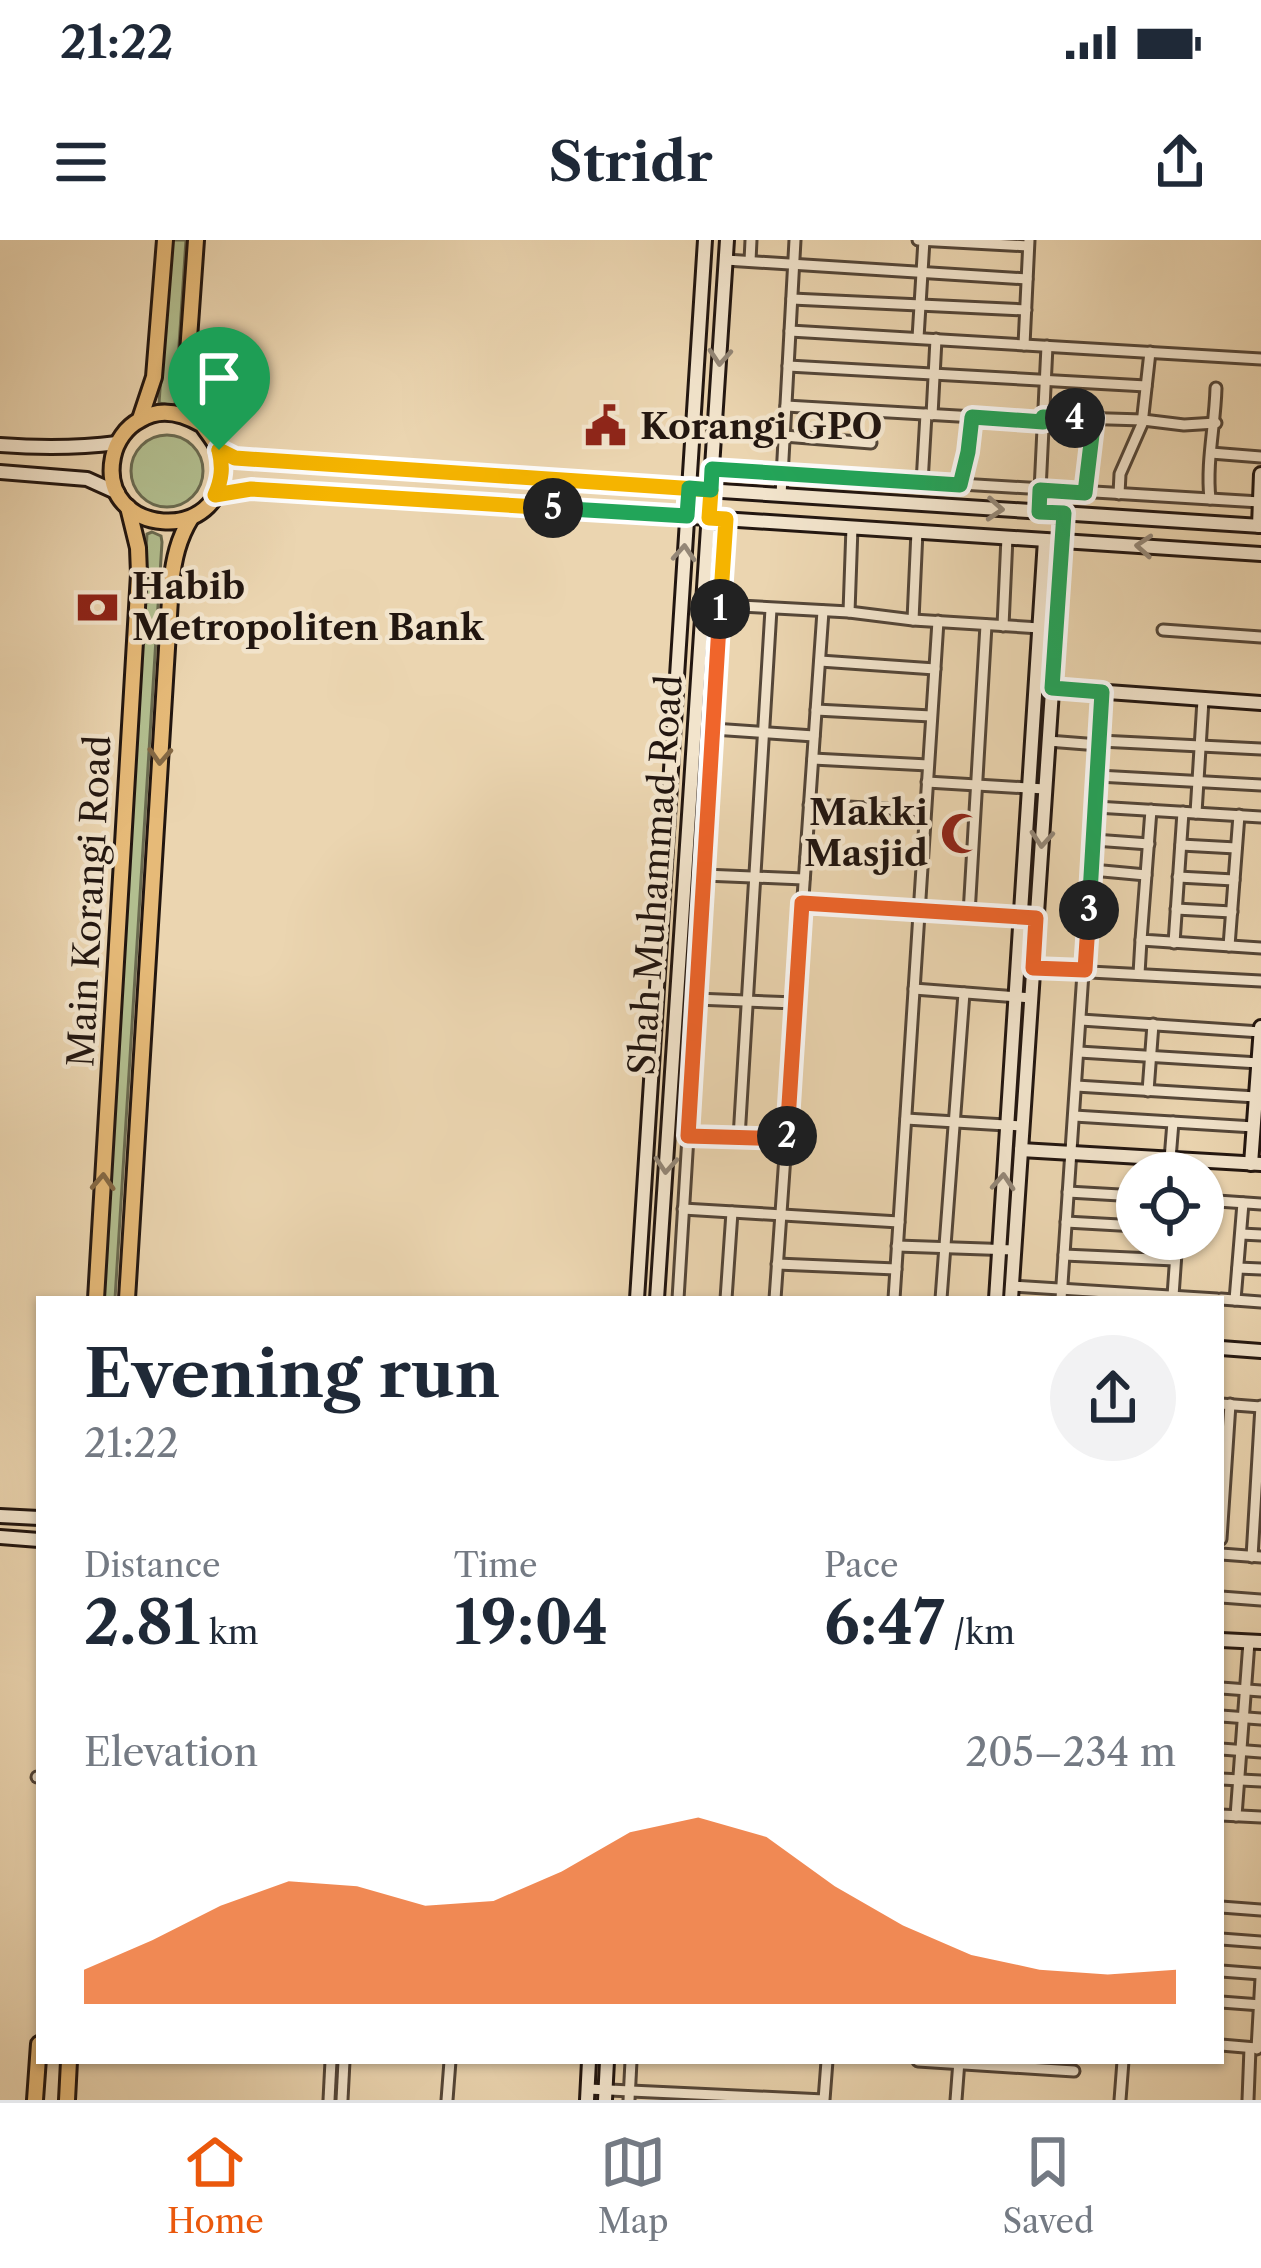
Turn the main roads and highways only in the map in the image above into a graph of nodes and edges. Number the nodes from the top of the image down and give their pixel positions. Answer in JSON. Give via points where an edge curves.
{"nodes":[{"id":1,"x":165,"y":240,"type":"edge"},
{"id":2,"x":196,"y":240,"type":"edge"},
{"id":3,"x":140,"y":419,"type":"junction"},
{"id":4,"x":201,"y":424,"type":"junction"},
{"id":5,"x":128,"y":507,"type":"junction"},
{"id":6,"x":191,"y":518,"type":"junction"},
{"id":7,"x":96,"y":1296,"type":"edge"},
{"id":8,"x":127,"y":1296,"type":"edge"},
{"id":9,"x":38,"y":2064,"type":"edge"},
{"id":10,"x":69,"y":2064,"type":"edge"},
{"id":11,"x":35,"y":2100,"type":"edge"},
{"id":12,"x":67,"y":2100,"type":"edge"}],
"edges":[{"from":1,"to":3,"type":"main road","via":[[154,377]]},
{"from":2,"to":4,"type":"main road","via":[[186,381]]},
{"from":3,"to":4,"type":"main road","via":[[172,412]]},
{"from":3,"to":5,"type":"main road","via":[[112,459]]},
{"from":4,"to":6,"type":"main road","via":[[219,450],[221,481]]},
{"from":5,"to":6,"type":"main road","via":[[158,522]]},
{"from":7,"to":5,"type":"main road","name":"Main Korangi Road","one_way":true,"via":[[139,574]]},
{"from":6,"to":8,"type":"main road","name":"Main Korangi Road","one_way":true,"via":[[173,569]]},
{"from":9,"to":11,"type":"main road"},
{"from":10,"to":12,"type":"main road"}]}
